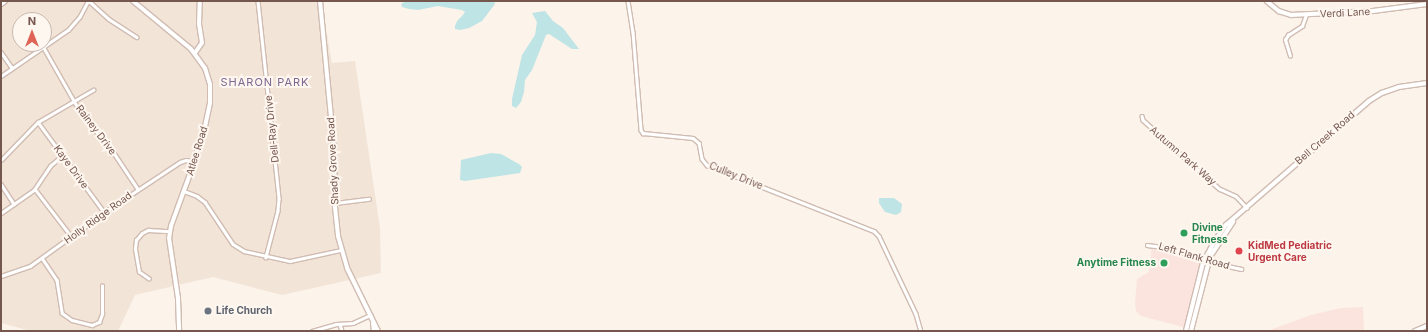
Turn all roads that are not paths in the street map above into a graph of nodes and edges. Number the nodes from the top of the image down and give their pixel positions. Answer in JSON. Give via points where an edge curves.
{"nodes":[{"id":1,"x":5,"y":1,"type":"edge"},
{"id":2,"x":89,"y":1,"type":"edge"},
{"id":3,"x":133,"y":1,"type":"edge"},
{"id":4,"x":200,"y":1,"type":"edge"},
{"id":5,"x":258,"y":1,"type":"edge"},
{"id":6,"x":320,"y":1,"type":"edge"},
{"id":7,"x":628,"y":1,"type":"edge"},
{"id":8,"x":1267,"y":1,"type":"edge"},
{"id":9,"x":1413,"y":1,"type":"edge"},
{"id":10,"x":1,"y":4,"type":"edge"},
{"id":11,"x":1427,"y":4,"type":"edge"},
{"id":12,"x":1414,"y":6,"type":"junction"},
{"id":13,"x":1306,"y":15,"type":"junction"},
{"id":14,"x":137,"y":38,"type":"dead end"},
{"id":15,"x":52,"y":42,"type":"edge"},
{"id":16,"x":1,"y":52,"type":"edge"},
{"id":17,"x":38,"y":52,"type":"edge"},
{"id":18,"x":46,"y":52,"type":"edge"},
{"id":19,"x":196,"y":53,"type":"junction"},
{"id":20,"x":1290,"y":56,"type":"dead end"},
{"id":21,"x":12,"y":68,"type":"junction"},
{"id":22,"x":1,"y":76,"type":"edge"},
{"id":23,"x":1427,"y":83,"type":"edge"},
{"id":24,"x":93,"y":90,"type":"dead end"},
{"id":25,"x":74,"y":100,"type":"junction"},
{"id":26,"x":1142,"y":116,"type":"dead end"},
{"id":27,"x":38,"y":122,"type":"junction"},
{"id":28,"x":63,"y":156,"type":"junction"},
{"id":29,"x":1,"y":160,"type":"edge"},
{"id":30,"x":194,"y":161,"type":"junction"},
{"id":31,"x":1,"y":184,"type":"edge"},
{"id":32,"x":35,"y":189,"type":"junction"},
{"id":33,"x":138,"y":189,"type":"junction"},
{"id":34,"x":184,"y":191,"type":"junction"},
{"id":35,"x":369,"y":199,"type":"dead end"},
{"id":36,"x":335,"y":203,"type":"junction"},
{"id":37,"x":14,"y":204,"type":"junction"},
{"id":38,"x":1247,"y":208,"type":"junction"},
{"id":39,"x":104,"y":212,"type":"junction"},
{"id":40,"x":1,"y":213,"type":"edge"},
{"id":41,"x":170,"y":231,"type":"junction"},
{"id":42,"x":71,"y":236,"type":"junction"},
{"id":43,"x":1147,"y":245,"type":"dead end"},
{"id":44,"x":341,"y":250,"type":"junction"},
{"id":45,"x":266,"y":257,"type":"junction"},
{"id":46,"x":42,"y":258,"type":"junction"},
{"id":47,"x":1207,"y":261,"type":"junction"},
{"id":48,"x":1241,"y":269,"type":"dead end"},
{"id":49,"x":1,"y":276,"type":"edge"},
{"id":50,"x":149,"y":279,"type":"dead end"},
{"id":51,"x":102,"y":286,"type":"dead end"},
{"id":52,"x":371,"y":315,"type":"junction"},
{"id":53,"x":340,"y":324,"type":"junction"},
{"id":54,"x":1427,"y":326,"type":"edge"},
{"id":55,"x":179,"y":331,"type":"edge"},
{"id":56,"x":312,"y":331,"type":"edge"},
{"id":57,"x":342,"y":331,"type":"edge"},
{"id":58,"x":374,"y":331,"type":"edge"},
{"id":59,"x":378,"y":331,"type":"edge"},
{"id":60,"x":921,"y":331,"type":"edge"},
{"id":61,"x":1186,"y":331,"type":"edge"},
{"id":62,"x":1191,"y":331,"type":"edge"},
{"id":63,"x":1415,"y":331,"type":"edge"}],
"edges":[{"from":1,"to":10,"type":"street"},
{"from":2,"to":14,"type":"street","via":[[102,14]]},
{"from":2,"to":15,"type":"street","via":[[73,26]]},
{"from":3,"to":19,"type":"main road","name":"Atlee Road"},
{"from":4,"to":19,"type":"street","via":[[199,24],[202,43]]},
{"from":5,"to":45,"type":"street","name":"Dell-Ray Drive","via":[[279,199]]},
{"from":6,"to":36,"type":"main road","name":"Shady Grove Road","via":[[334,148]]},
{"from":7,"to":60,"type":"street","name":"Culley Drive","via":[[643,133],[693,138],[699,143],[702,159],[707,165],[874,231],[879,236],[916,314]]},
{"from":8,"to":13,"type":"street","name":"Verdi Lane","via":[[1284,13]]},
{"from":9,"to":12,"type":"street"},
{"from":11,"to":12,"type":"street","name":"Verdi Lane"},
{"from":12,"to":13,"type":"street","name":"Verdi Lane"},
{"from":13,"to":20,"type":"street","via":[[1302,26],[1285,40]]},
{"from":16,"to":21,"type":"street"},
{"from":17,"to":21,"type":"street"},
{"from":18,"to":25,"type":"street","name":"Rainey Drive"},
{"from":19,"to":30,"type":"main road","name":"Atlee Road","via":[[206,72],[210,97]]},
{"from":21,"to":22,"type":"street"},
{"from":23,"to":38,"type":"street","name":"Bell Creek Road","via":[[1399,87],[1369,101]]},
{"from":24,"to":25,"type":"street"},
{"from":25,"to":27,"type":"street"},
{"from":25,"to":33,"type":"street","name":"Rainey Drive"},
{"from":26,"to":38,"type":"street","name":"Autumn Park Way","via":[[1143,120],[1198,170],[1220,188],[1236,196]]},
{"from":27,"to":28,"type":"street","name":"Kaye Drive"},
{"from":27,"to":29,"type":"street"},
{"from":28,"to":32,"type":"street","via":[[50,166]]},
{"from":28,"to":39,"type":"street","name":"Kaye Drive"},
{"from":30,"to":33,"type":"street","name":"Holly Ridge Road","via":[[180,162]]},
{"from":30,"to":34,"type":"main road","name":"Atlee Road"},
{"from":31,"to":37,"type":"street"},
{"from":32,"to":37,"type":"street"},
{"from":32,"to":42,"type":"street"},
{"from":33,"to":39,"type":"street","name":"Holly Ridge Road"},
{"from":34,"to":41,"type":"main road","name":"Atlee Road"},
{"from":34,"to":45,"type":"street","via":[[205,202],[236,247]]},
{"from":35,"to":36,"type":"street"},
{"from":36,"to":44,"type":"main road","name":"Shady Grove Road"},
{"from":37,"to":40,"type":"street"},
{"from":38,"to":47,"type":"street","name":"Bell Creek Road","via":[[1218,235]]},
{"from":39,"to":42,"type":"street","name":"Holly Ridge Road"},
{"from":41,"to":50,"type":"street","via":[[148,230],[136,240],[139,272]]},
{"from":41,"to":55,"type":"main road","name":"Atlee Road","via":[[169,247],[178,298]]},
{"from":42,"to":46,"type":"street","name":"Holly Ridge Road"},
{"from":43,"to":47,"type":"street","name":"Left Flank Road","via":[[1174,248]]},
{"from":44,"to":45,"type":"street","via":[[295,261]]},
{"from":44,"to":52,"type":"main road","name":"Shady Grove Road","via":[[347,268]]},
{"from":46,"to":49,"type":"street","name":"Holly Ridge Road","via":[[24,269]]},
{"from":46,"to":51,"type":"street","via":[[57,280],[62,312],[72,320],[92,324],[99,322],[102,311]]},
{"from":47,"to":48,"type":"street","name":"Left Flank Road"},
{"from":47,"to":61,"type":"street","name":"Bell Creek Road"},
{"from":47,"to":62,"type":"street","name":"Bell Creek Road"},
{"from":52,"to":53,"type":"street","via":[[353,323]]},
{"from":52,"to":58,"type":"main road","name":"Shady Grove Road"},
{"from":52,"to":59,"type":"main road","name":"Shady Grove Road"},
{"from":53,"to":56,"type":"street"},
{"from":53,"to":57,"type":"street"},
{"from":54,"to":63,"type":"main road"}]}
